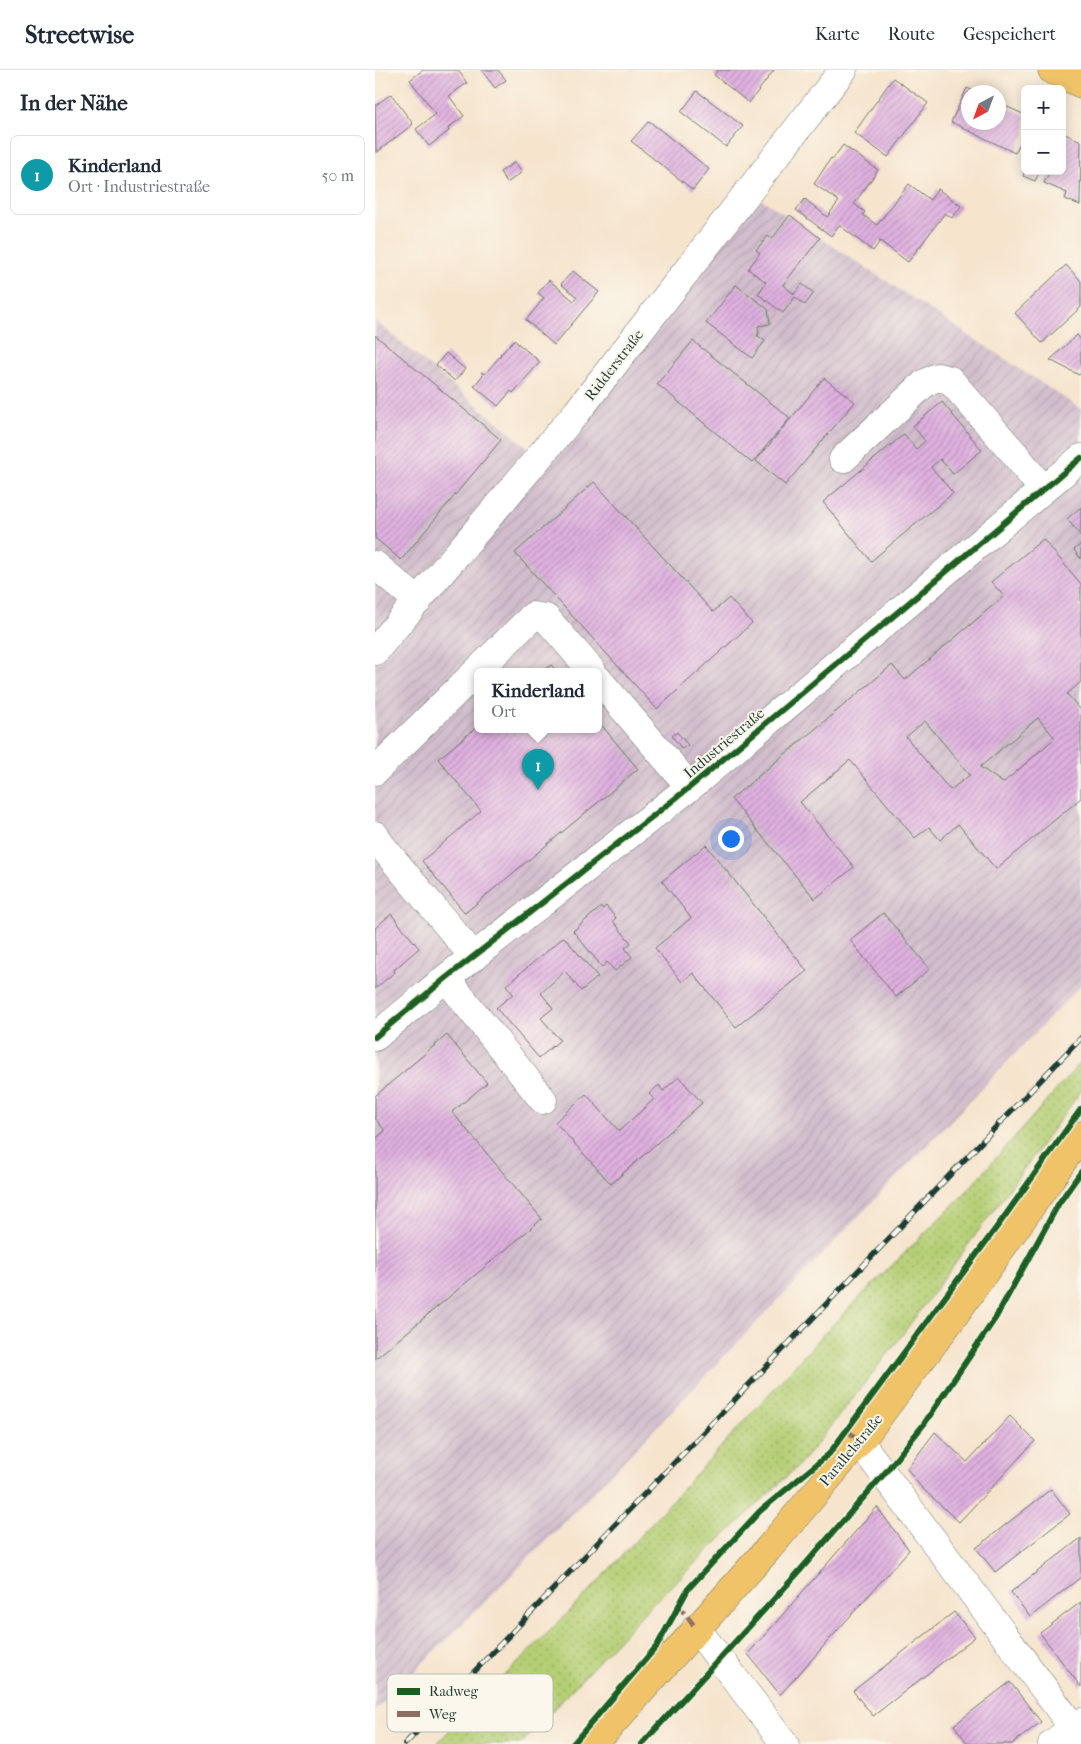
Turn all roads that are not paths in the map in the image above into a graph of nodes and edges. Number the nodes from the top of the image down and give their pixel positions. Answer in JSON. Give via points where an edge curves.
{"nodes":[{"id":1,"x":843,"y":70,"type":"edge"},
{"id":2,"x":1052,"y":70,"type":"edge"},
{"id":3,"x":1081,"y":84,"type":"edge"},
{"id":4,"x":1081,"y":458,"type":"edge"},
{"id":5,"x":843,"y":459,"type":"dead end"},
{"id":6,"x":1043,"y":490,"type":"junction"},
{"id":7,"x":375,"y":565,"type":"edge"},
{"id":8,"x":418,"y":601,"type":"junction"},
{"id":9,"x":375,"y":651,"type":"edge"},
{"id":10,"x":480,"y":668,"type":"edge"},
{"id":11,"x":589,"y":668,"type":"edge"},
{"id":12,"x":474,"y":674,"type":"edge"},
{"id":13,"x":602,"y":684,"type":"edge"},
{"id":14,"x":375,"y":771,"type":"edge"},
{"id":15,"x":690,"y":787,"type":"junction"},
{"id":16,"x":375,"y":835,"type":"edge"},
{"id":17,"x":474,"y":957,"type":"junction"},
{"id":18,"x":446,"y":978,"type":"junction"},
{"id":19,"x":375,"y":1037,"type":"edge"},
{"id":20,"x":543,"y":1100,"type":"dead end"},
{"id":21,"x":1081,"y":1135,"type":"edge"},
{"id":22,"x":859,"y":1441,"type":"junction"},
{"id":23,"x":696,"y":1628,"type":"junction"},
{"id":24,"x":1079,"y":1729,"type":"edge"},
{"id":25,"x":593,"y":1744,"type":"edge"},
{"id":26,"x":785,"y":1744,"type":"edge"},
{"id":27,"x":1052,"y":1744,"type":"edge"}],
"edges":[{"from":1,"to":8,"type":"street","name":"Ridderstraße","via":[[577,412]]},
{"from":2,"to":3,"type":"main road"},
{"from":4,"to":6,"type":"street","name":"Industriestraße"},
{"from":5,"to":6,"type":"street","via":[[925,383],[937,377],[950,380]]},
{"from":6,"to":15,"type":"street","name":"Industriestraße"},
{"from":7,"to":8,"type":"street"},
{"from":8,"to":9,"type":"street","name":"Ridderstraße"},
{"from":10,"to":11,"type":"street","via":[[533,616],[546,618]]},
{"from":12,"to":14,"type":"street"},
{"from":13,"to":15,"type":"street"},
{"from":15,"to":17,"type":"street","name":"Industriestraße"},
{"from":16,"to":17,"type":"street"},
{"from":17,"to":18,"type":"street","name":"Industriestraße"},
{"from":18,"to":19,"type":"street","name":"Industriestraße"},
{"from":18,"to":20,"type":"street"},
{"from":21,"to":22,"type":"main road","name":"Parallelstraße","via":[[956,1313]]},
{"from":22,"to":23,"type":"main road","name":"Parallelstraße"},
{"from":22,"to":24,"type":"street"},
{"from":23,"to":25,"type":"main road","name":"Parallelstraße"},
{"from":23,"to":26,"type":"street"},
{"from":24,"to":27,"type":"street"}]}
